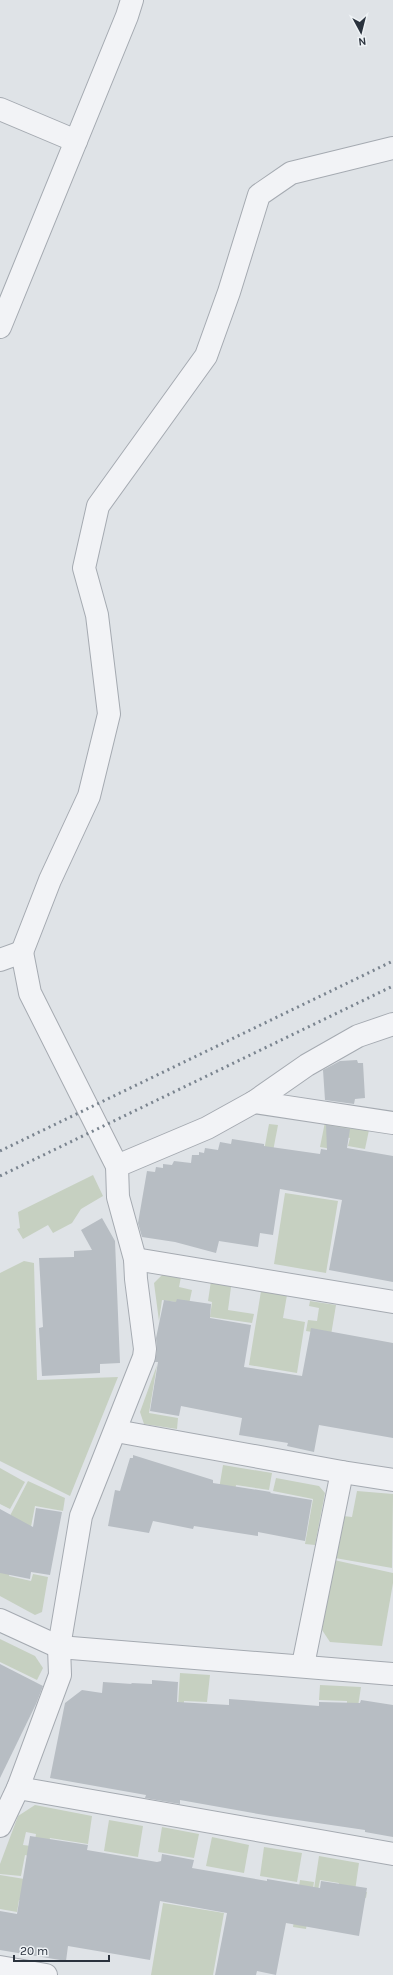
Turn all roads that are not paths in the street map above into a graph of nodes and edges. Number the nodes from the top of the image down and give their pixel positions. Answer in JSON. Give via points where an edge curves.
{"nodes":[{"id":1,"x":132,"y":0,"type":"edge"},
{"id":2,"x":0,"y":109,"type":"edge"},
{"id":3,"x":76,"y":141,"type":"junction"},
{"id":4,"x":393,"y":148,"type":"edge"},
{"id":5,"x":0,"y":327,"type":"edge"},
{"id":6,"x":22,"y":952,"type":"junction"},
{"id":7,"x":0,"y":960,"type":"edge"},
{"id":8,"x":393,"y":1024,"type":"edge"},
{"id":9,"x":254,"y":1102,"type":"junction"},
{"id":10,"x":393,"y":1123,"type":"edge"},
{"id":11,"x":117,"y":1166,"type":"junction"},
{"id":12,"x":135,"y":1259,"type":"junction"},
{"id":13,"x":393,"y":1302,"type":"edge"},
{"id":14,"x":116,"y":1431,"type":"junction"},
{"id":15,"x":342,"y":1472,"type":"junction"},
{"id":16,"x":393,"y":1480,"type":"edge"},
{"id":17,"x":0,"y":1620,"type":"edge"},
{"id":18,"x":59,"y":1647,"type":"junction"},
{"id":19,"x":303,"y":1665,"type":"junction"},
{"id":20,"x":393,"y":1674,"type":"edge"},
{"id":21,"x":18,"y":1788,"type":"junction"},
{"id":22,"x":0,"y":1826,"type":"edge"},
{"id":23,"x":393,"y":1854,"type":"edge"},
{"id":24,"x":0,"y":1967,"type":"edge"},
{"id":25,"x":46,"y":1975,"type":"edge"}],
"edges":[{"from":1,"to":3,"type":"street"},
{"from":2,"to":3,"type":"street"},
{"from":3,"to":5,"type":"street"},
{"from":4,"to":6,"type":"street","via":[[291,172],[259,195],[206,356],[98,506],[84,568],[97,616],[109,714],[89,796],[50,880]]},
{"from":6,"to":7,"type":"street"},
{"from":6,"to":11,"type":"street","via":[[30,993]]},
{"from":8,"to":9,"type":"street","via":[[358,1036],[307,1065]]},
{"from":9,"to":10,"type":"street"},
{"from":9,"to":11,"type":"street","via":[[207,1128]]},
{"from":11,"to":12,"type":"street","via":[[118,1197]]},
{"from":12,"to":13,"type":"street"},
{"from":12,"to":14,"type":"street","via":[[145,1349]]},
{"from":14,"to":15,"type":"street"},
{"from":14,"to":18,"type":"street","via":[[81,1516]]},
{"from":15,"to":16,"type":"street"},
{"from":15,"to":19,"type":"street"},
{"from":17,"to":18,"type":"street"},
{"from":18,"to":19,"type":"street"},
{"from":18,"to":21,"type":"street","via":[[60,1675]]},
{"from":19,"to":20,"type":"street"},
{"from":21,"to":22,"type":"street"},
{"from":21,"to":23,"type":"street"},
{"from":24,"to":25,"type":"street"}]}
